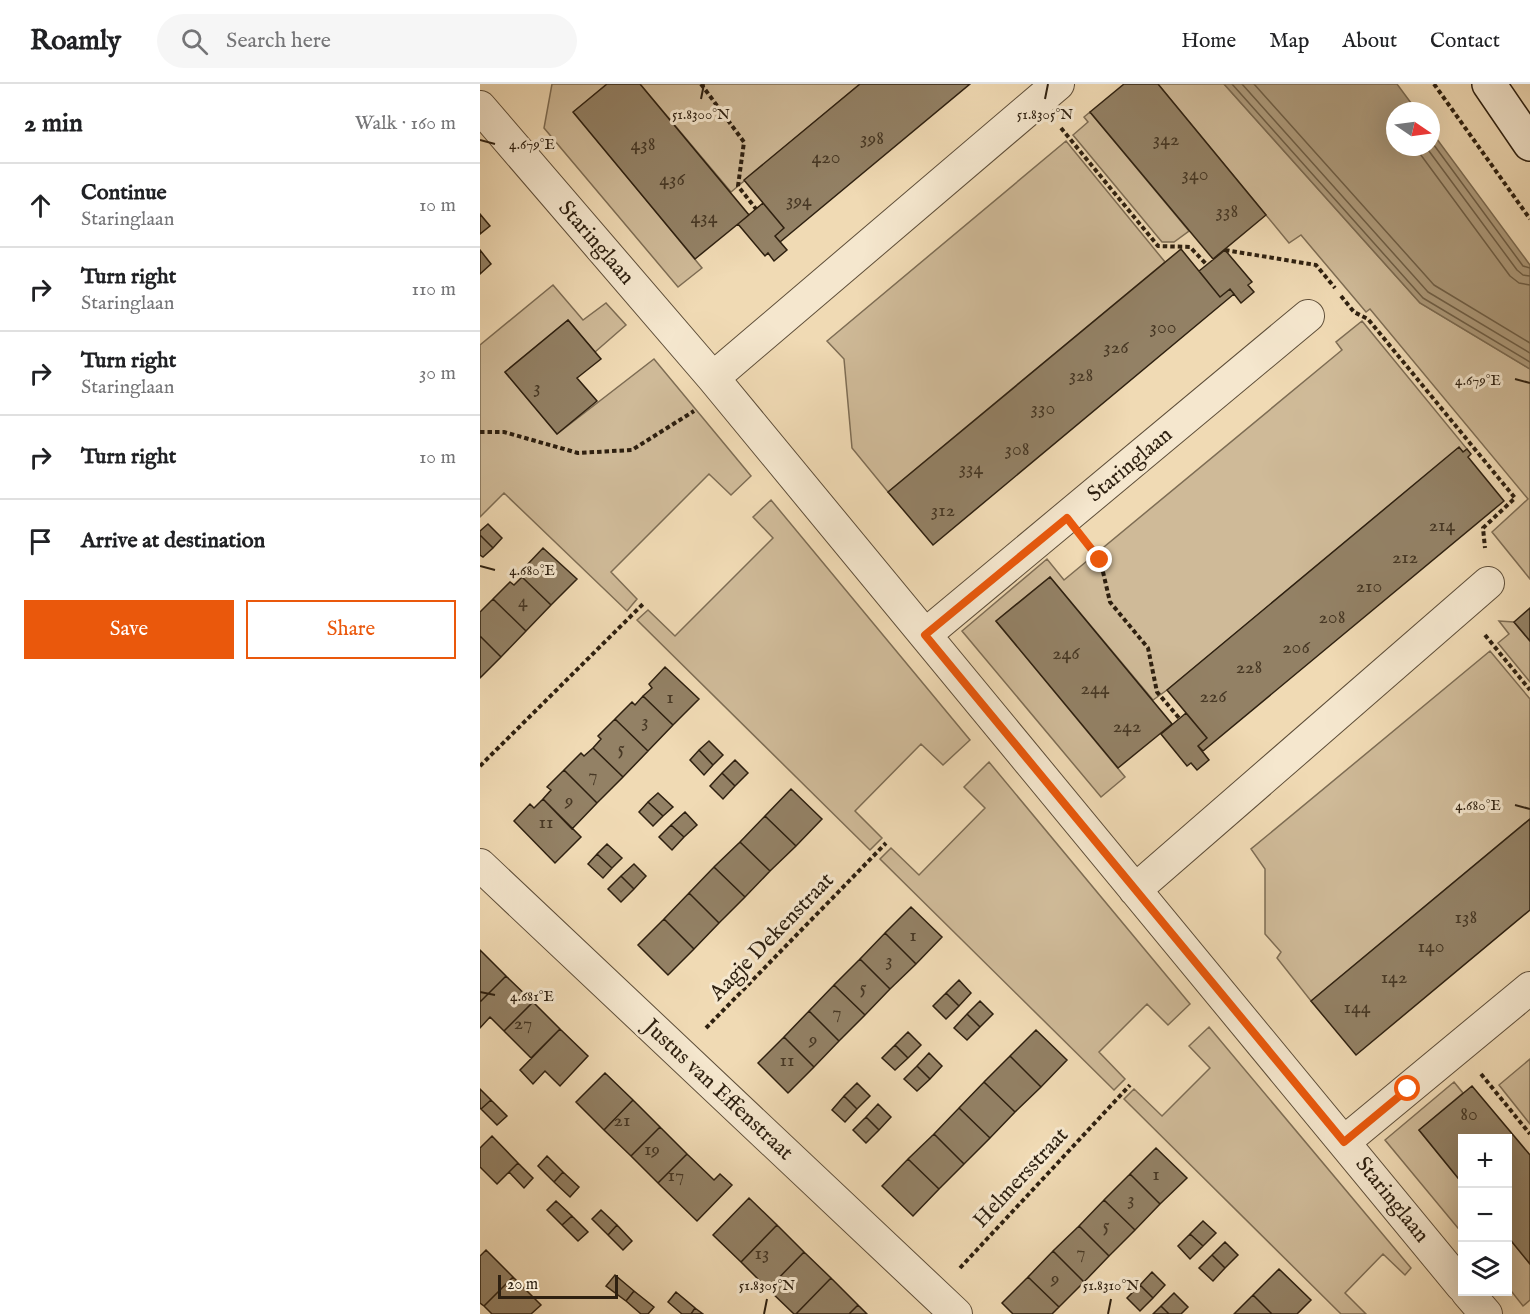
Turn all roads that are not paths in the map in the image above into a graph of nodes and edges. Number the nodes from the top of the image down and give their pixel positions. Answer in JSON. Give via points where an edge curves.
{"nodes":[{"id":1,"x":1489,"y":84,"type":"edge"},
{"id":2,"x":1048,"y":92,"type":"edge"},
{"id":3,"x":480,"y":107,"type":"edge"},
{"id":4,"x":1530,"y":144,"type":"edge"},
{"id":5,"x":1308,"y":316,"type":"dead end"},
{"id":6,"x":716,"y":384,"type":"junction"},
{"id":7,"x":1488,"y":583,"type":"road end"},
{"id":8,"x":925,"y":635,"type":"junction"},
{"id":9,"x":480,"y":865,"type":"edge"},
{"id":10,"x":1135,"y":890,"type":"junction"},
{"id":11,"x":1530,"y":988,"type":"edge"},
{"id":12,"x":1344,"y":1142,"type":"junction"},
{"id":13,"x":1458,"y":1281,"type":"edge"},
{"id":14,"x":1470,"y":1296,"type":"edge"},
{"id":15,"x":946,"y":1304,"type":"edge"},
{"id":16,"x":1486,"y":1314,"type":"edge"}],
"edges":[{"from":1,"to":4,"type":"street"},
{"from":2,"to":6,"type":"street"},
{"from":3,"to":6,"type":"street","name":"Staringlaan"},
{"from":5,"to":8,"type":"street","name":"Staringlaan"},
{"from":6,"to":8,"type":"street","name":"Staringlaan"},
{"from":7,"to":10,"type":"street"},
{"from":8,"to":10,"type":"street","name":"Staringlaan"},
{"from":9,"to":15,"type":"street","name":"Justus van Effenstraat"},
{"from":10,"to":12,"type":"street","name":"Staringlaan"},
{"from":11,"to":12,"type":"street","name":"Staringlaan"},
{"from":12,"to":13,"type":"street","name":"Staringlaan"},
{"from":14,"to":16,"type":"street"}]}
